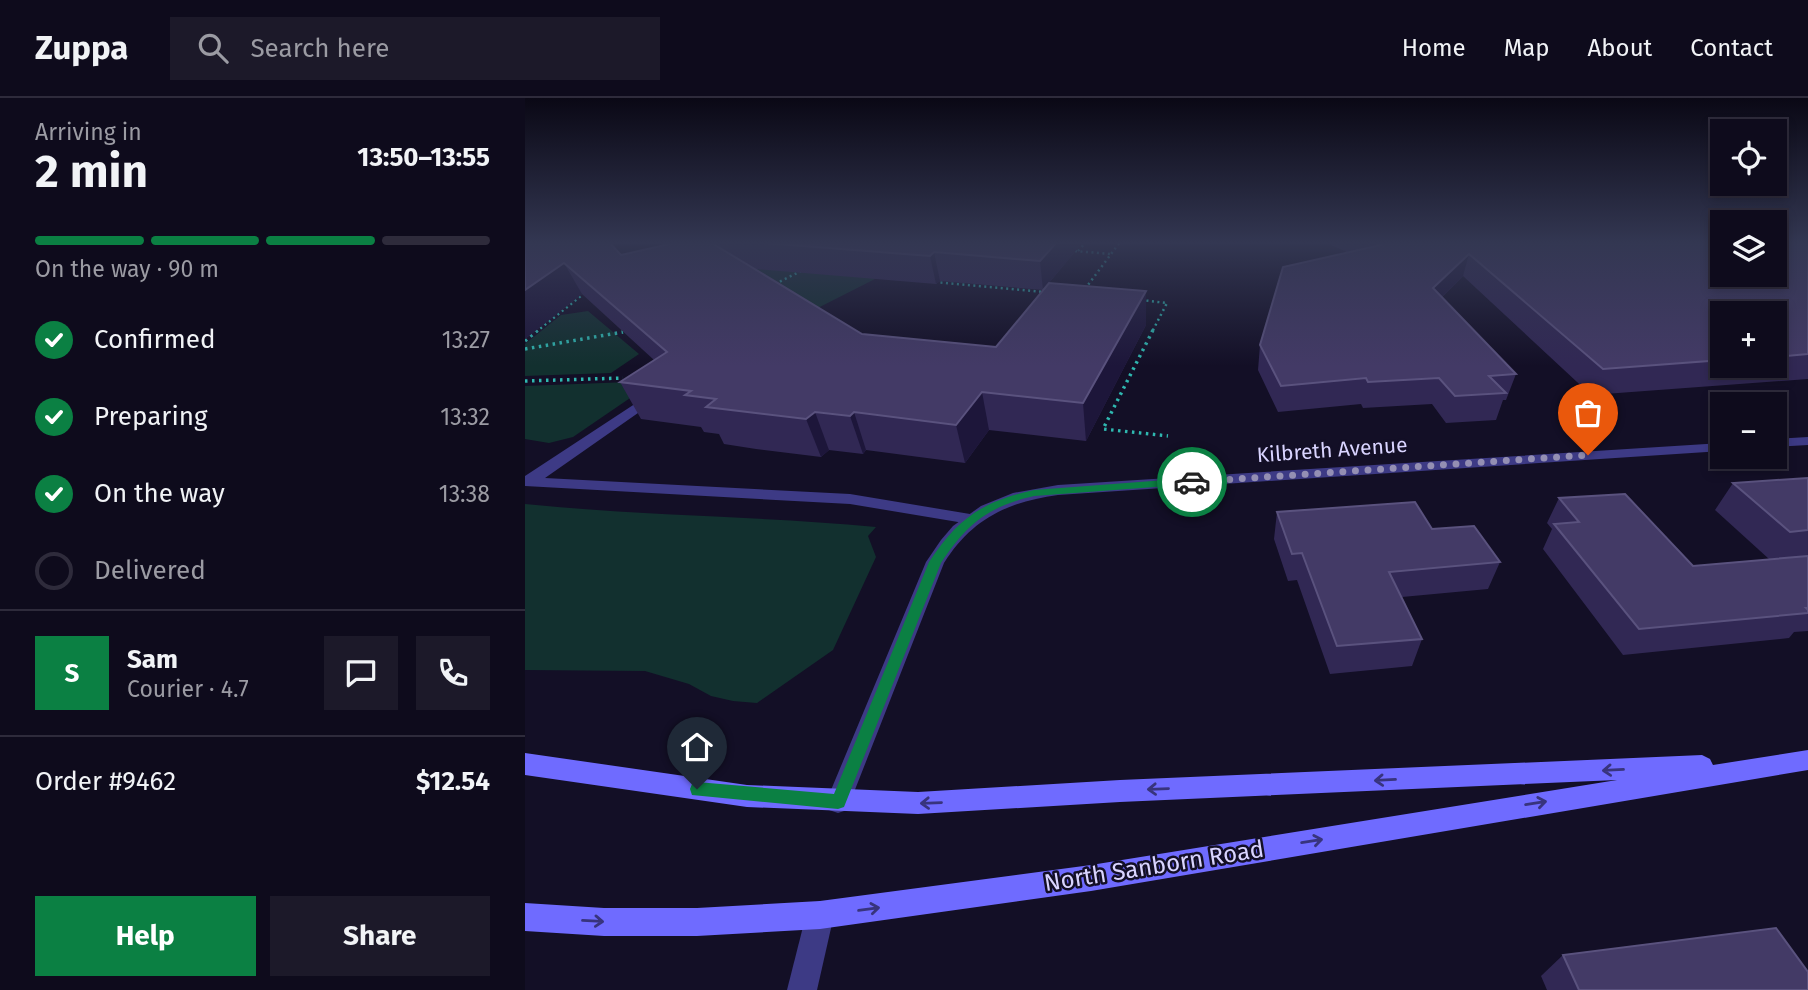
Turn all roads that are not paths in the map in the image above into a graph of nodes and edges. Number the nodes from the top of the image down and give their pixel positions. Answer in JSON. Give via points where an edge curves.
{"nodes":[{"id":1,"x":655,"y":394,"type":"edge"},
{"id":2,"x":1808,"y":441,"type":"edge"},
{"id":3,"x":1787,"y":442,"type":"edge"},
{"id":4,"x":1710,"y":448,"type":"edge"},
{"id":5,"x":527,"y":481,"type":"edge"},
{"id":6,"x":970,"y":519,"type":"junction"},
{"id":7,"x":1808,"y":760,"type":"edge"},
{"id":8,"x":1779,"y":763,"type":"junction"},
{"id":9,"x":525,"y":764,"type":"edge"},
{"id":10,"x":838,"y":802,"type":"junction"},
{"id":11,"x":820,"y":915,"type":"junction"},
{"id":12,"x":525,"y":917,"type":"edge"},
{"id":13,"x":802,"y":990,"type":"edge"}],
"edges":[{"from":1,"to":5,"type":"street"},
{"from":2,"to":3,"type":"street"},
{"from":4,"to":6,"type":"street","name":"Kilbreth Avenue","via":[[1058,491],[994,504]]},
{"from":5,"to":6,"type":"street","via":[[824,496]]},
{"from":6,"to":10,"type":"street","name":"Kilbreth Avenue","via":[[935,562]]},
{"from":7,"to":8,"type":"main road","name":"North Sanborn Road"},
{"from":8,"to":10,"type":"main road","name":"North Sanborn Road","one_way":true,"via":[[997,800]]},
{"from":11,"to":8,"type":"main road","name":"North Sanborn Road","one_way":true,"via":[[1091,878]]},
{"from":9,"to":10,"type":"main road","name":"North Sanborn Road","via":[[747,796]]},
{"from":12,"to":11,"type":"main road","name":"North Sanborn Road","one_way":true,"via":[[670,922]]},
{"from":11,"to":13,"type":"street"}]}
